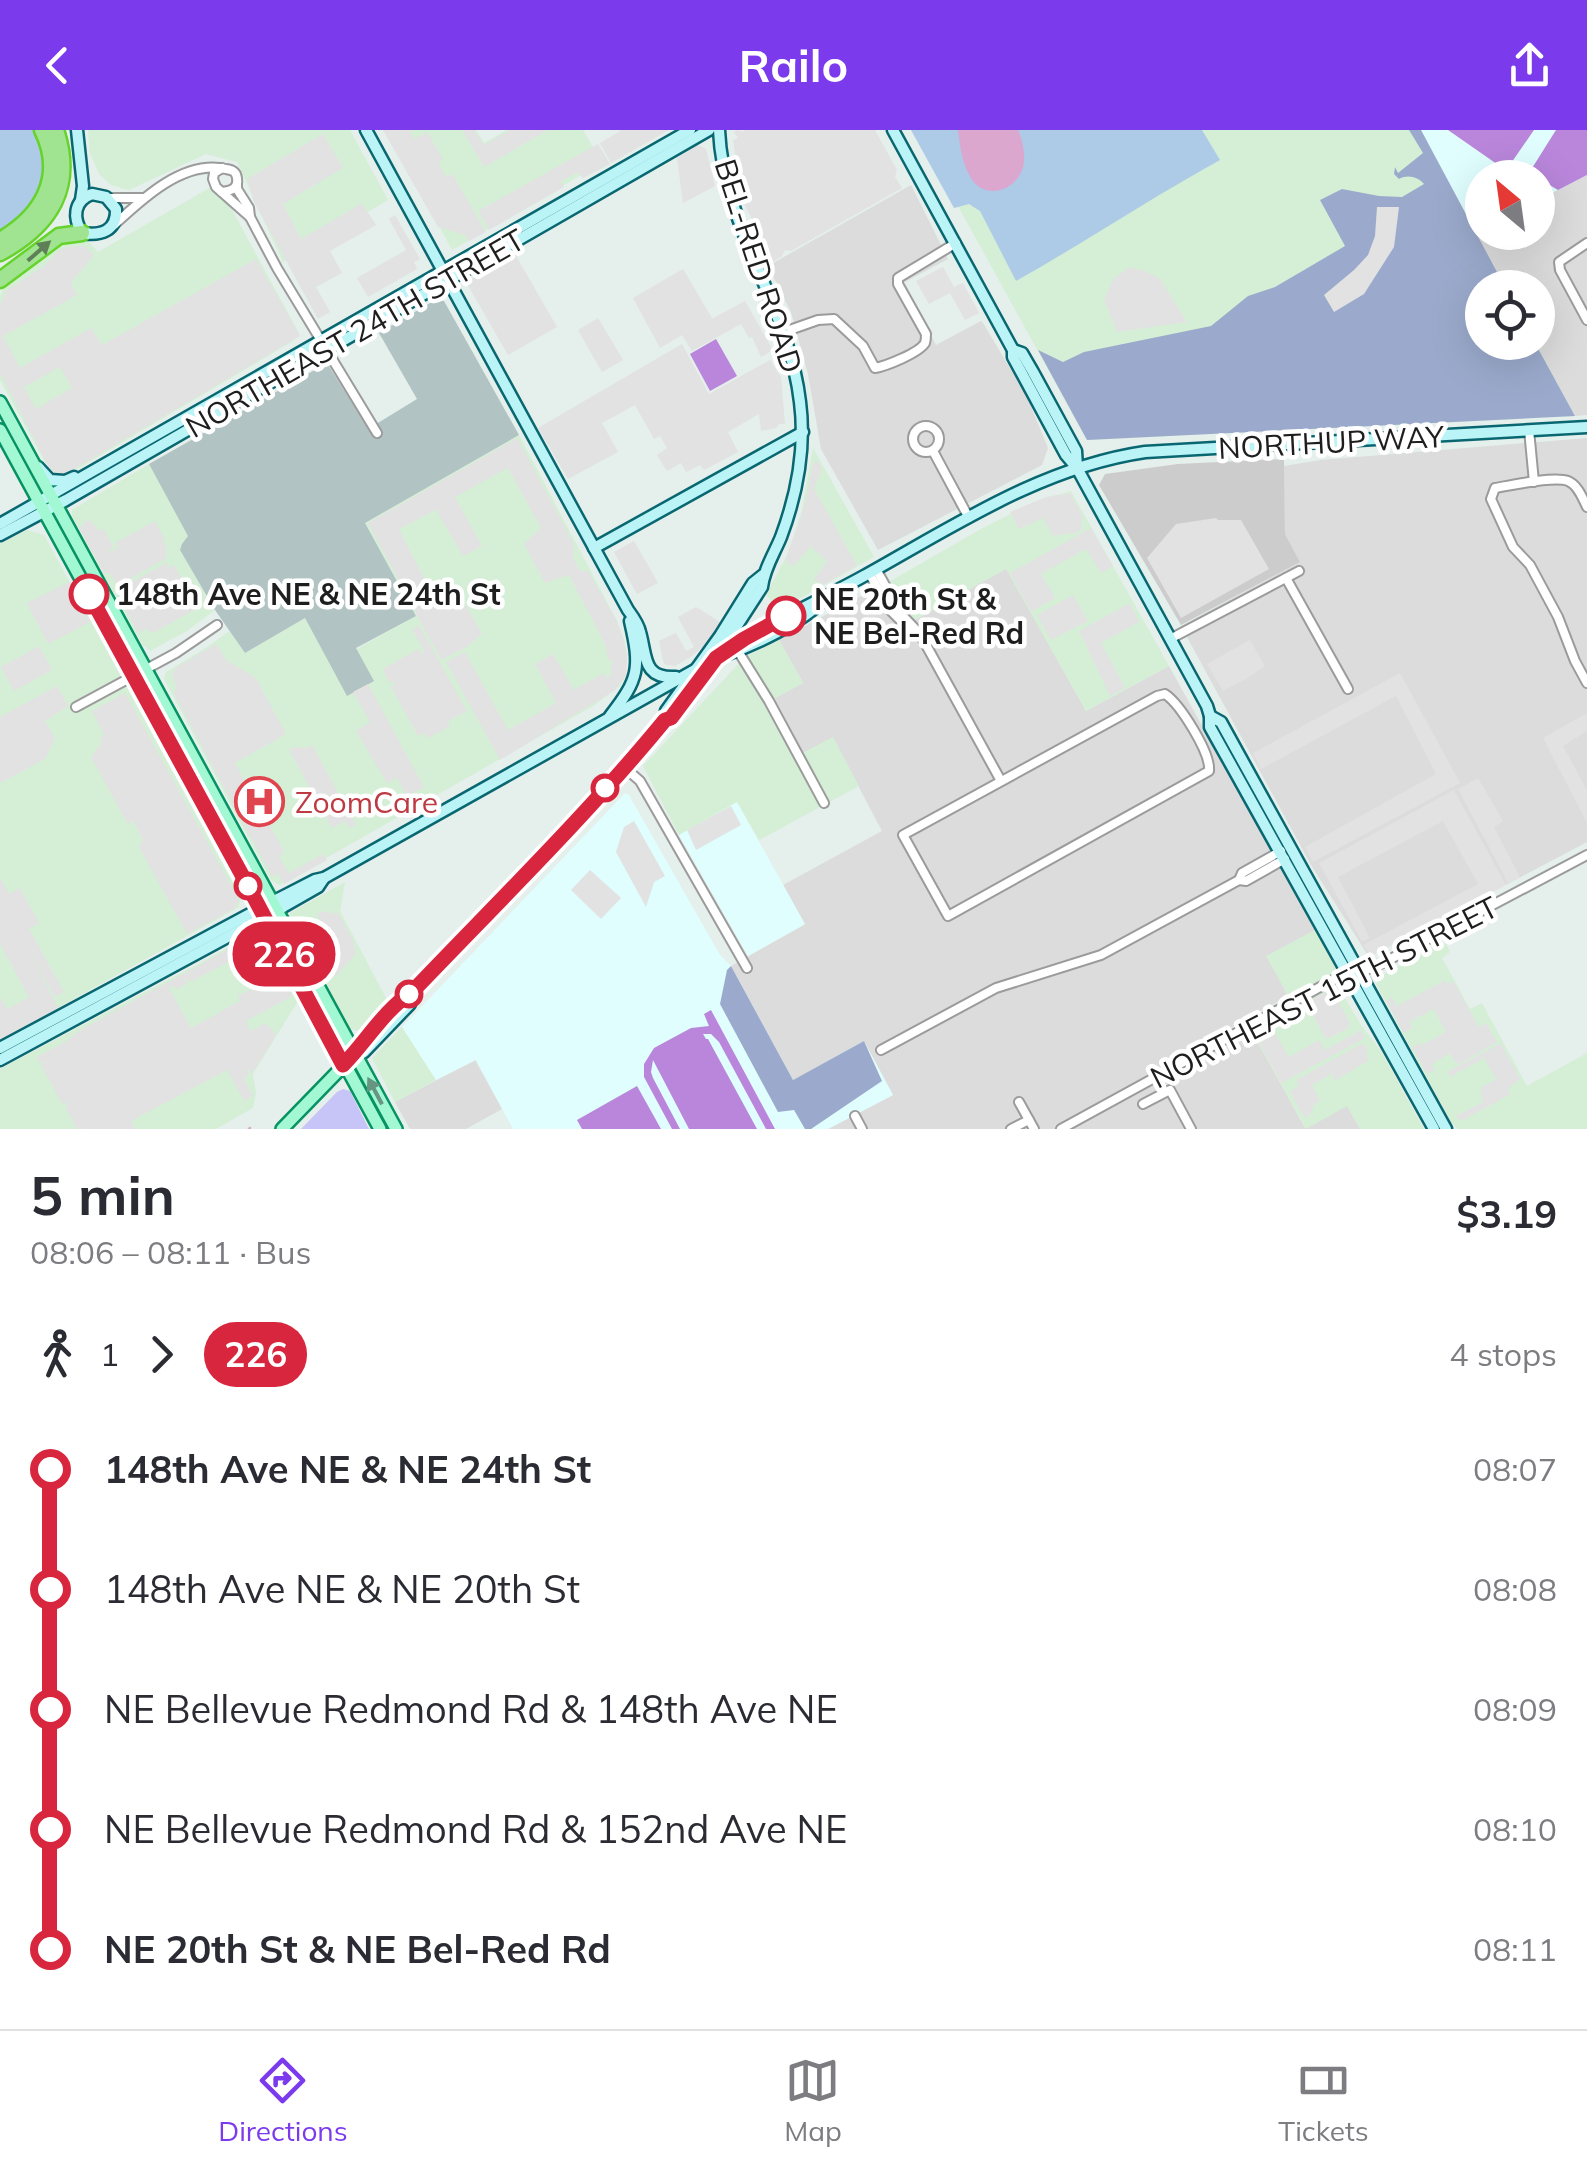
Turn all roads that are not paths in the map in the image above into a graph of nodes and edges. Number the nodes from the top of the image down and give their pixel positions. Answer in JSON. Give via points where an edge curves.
{"nodes":[{"id":1,"x":42,"y":130,"type":"edge"},
{"id":2,"x":56,"y":130,"type":"edge"},
{"id":3,"x":77,"y":130,"type":"edge"},
{"id":4,"x":366,"y":130,"type":"edge"},
{"id":5,"x":690,"y":130,"type":"edge"},
{"id":6,"x":709,"y":130,"type":"edge"},
{"id":7,"x":719,"y":130,"type":"edge"},
{"id":8,"x":893,"y":130,"type":"edge"},
{"id":9,"x":81,"y":167,"type":"junction"},
{"id":10,"x":222,"y":168,"type":"junction"},
{"id":11,"x":194,"y":171,"type":"junction"},
{"id":12,"x":214,"y":183,"type":"junction"},
{"id":13,"x":237,"y":184,"type":"junction"},
{"id":14,"x":585,"y":190,"type":"junction"},
{"id":15,"x":222,"y":192,"type":"junction"},
{"id":16,"x":106,"y":197,"type":"junction"},
{"id":17,"x":142,"y":198,"type":"junction"},
{"id":18,"x":81,"y":200,"type":"junction"},
{"id":19,"x":565,"y":212,"type":"junction"},
{"id":20,"x":250,"y":217,"type":"junction"},
{"id":21,"x":539,"y":217,"type":"junction"},
{"id":22,"x":111,"y":228,"type":"junction"},
{"id":23,"x":82,"y":234,"type":"junction"},
{"id":24,"x":0,"y":240,"type":"edge"},
{"id":25,"x":514,"y":241,"type":"junction"},
{"id":26,"x":956,"y":243,"type":"junction"},
{"id":27,"x":1587,"y":243,"type":"edge"},
{"id":28,"x":0,"y":253,"type":"edge"},
{"id":29,"x":445,"y":275,"type":"junction"},
{"id":30,"x":0,"y":280,"type":"edge"},
{"id":31,"x":1587,"y":320,"type":"edge"},
{"id":32,"x":784,"y":332,"type":"junction"},
{"id":33,"x":323,"y":345,"type":"junction"},
{"id":34,"x":233,"y":398,"type":"junction"},
{"id":35,"x":0,"y":402,"type":"edge"},
{"id":36,"x":1587,"y":427,"type":"edge"},
{"id":37,"x":0,"y":430,"type":"edge"},
{"id":38,"x":1529,"y":430,"type":"junction"},
{"id":39,"x":803,"y":432,"type":"junction"},
{"id":40,"x":378,"y":433,"type":"dead end"},
{"id":41,"x":933,"y":451,"type":"dead end"},
{"id":42,"x":30,"y":457,"type":"junction"},
{"id":43,"x":112,"y":461,"type":"junction"},
{"id":44,"x":1077,"y":468,"type":"junction"},
{"id":45,"x":1534,"y":482,"type":"junction"},
{"id":46,"x":48,"y":504,"type":"junction"},
{"id":47,"x":1587,"y":507,"type":"edge"},
{"id":48,"x":969,"y":518,"type":"junction"},
{"id":49,"x":0,"y":524,"type":"edge"},
{"id":50,"x":0,"y":535,"type":"edge"},
{"id":51,"x":594,"y":548,"type":"junction"},
{"id":52,"x":873,"y":571,"type":"junction"},
{"id":53,"x":1299,"y":571,"type":"dead end"},
{"id":54,"x":763,"y":575,"type":"junction"},
{"id":55,"x":1286,"y":578,"type":"junction"},
{"id":56,"x":825,"y":598,"type":"junction"},
{"id":57,"x":749,"y":608,"type":"junction"},
{"id":58,"x":628,"y":610,"type":"junction"},
{"id":59,"x":217,"y":624,"type":"dead end"},
{"id":60,"x":767,"y":627,"type":"junction"},
{"id":61,"x":1170,"y":639,"type":"junction"},
{"id":62,"x":738,"y":651,"type":"junction"},
{"id":63,"x":1587,"y":654,"type":"edge"},
{"id":64,"x":716,"y":658,"type":"junction"},
{"id":65,"x":1575,"y":661,"type":"junction"},
{"id":66,"x":696,"y":668,"type":"junction"},
{"id":67,"x":139,"y":672,"type":"junction"},
{"id":68,"x":682,"y":676,"type":"junction"},
{"id":69,"x":1587,"y":683,"type":"edge"},
{"id":70,"x":1348,"y":689,"type":"dead end"},
{"id":71,"x":76,"y":707,"type":"dead end"},
{"id":72,"x":1210,"y":716,"type":"junction"},
{"id":73,"x":606,"y":720,"type":"junction"},
{"id":74,"x":665,"y":720,"type":"junction"},
{"id":75,"x":1192,"y":728,"type":"junction"},
{"id":76,"x":624,"y":767,"type":"junction"},
{"id":77,"x":1001,"y":780,"type":"junction"},
{"id":78,"x":824,"y":802,"type":"dead end"},
{"id":79,"x":1283,"y":855,"type":"junction"},
{"id":80,"x":1587,"y":855,"type":"edge"},
{"id":81,"x":268,"y":909,"type":"junction"},
{"id":82,"x":746,"y":968,"type":"dead end"},
{"id":83,"x":1354,"y":973,"type":"junction"},
{"id":84,"x":75,"y":1008,"type":"junction"},
{"id":85,"x":44,"y":1037,"type":"junction"},
{"id":86,"x":2,"y":1048,"type":"edge"},
{"id":87,"x":881,"y":1050,"type":"dead end"},
{"id":88,"x":354,"y":1054,"type":"junction"},
{"id":89,"x":0,"y":1060,"type":"edge"},
{"id":90,"x":343,"y":1065,"type":"junction"},
{"id":91,"x":1019,"y":1102,"type":"dead end"},
{"id":92,"x":1143,"y":1104,"type":"dead end"},
{"id":93,"x":855,"y":1116,"type":"dead end"},
{"id":94,"x":1032,"y":1124,"type":"edge"},
{"id":95,"x":282,"y":1129,"type":"edge"},
{"id":96,"x":380,"y":1129,"type":"edge"},
{"id":97,"x":396,"y":1129,"type":"edge"},
{"id":98,"x":862,"y":1129,"type":"edge"},
{"id":99,"x":1012,"y":1129,"type":"edge"},
{"id":100,"x":1061,"y":1129,"type":"edge"},
{"id":101,"x":1191,"y":1129,"type":"edge"},
{"id":102,"x":1434,"y":1129,"type":"edge"},
{"id":103,"x":1446,"y":1129,"type":"edge"}],
"edges":[{"from":1,"to":24,"type":"highway","via":[[51,157],[43,201]]},
{"from":2,"to":28,"type":"highway","via":[[62,164],[52,206],[39,226]]},
{"from":3,"to":9,"type":"main road"},
{"from":4,"to":29,"type":"main road"},
{"from":5,"to":14,"type":"main road","name":"NORTHEAST 24TH STREET"},
{"from":6,"to":19,"type":"main road","name":"NORTHEAST 24TH STREET"},
{"from":7,"to":32,"type":"main road","name":"BEL-RED ROAD","via":[[728,191]]},
{"from":8,"to":26,"type":"main road"},
{"from":9,"to":16,"type":"main road"},
{"from":9,"to":18,"type":"main road"},
{"from":10,"to":11,"type":"street"},
{"from":10,"to":12,"type":"street"},
{"from":10,"to":13,"type":"street","via":[[234,172]]},
{"from":11,"to":12,"type":"street"},
{"from":11,"to":17,"type":"street"},
{"from":12,"to":15,"type":"street"},
{"from":13,"to":15,"type":"street"},
{"from":13,"to":20,"type":"street"},
{"from":14,"to":19,"type":"main road"},
{"from":14,"to":21,"type":"main road","name":"NORTHEAST 24TH STREET"},
{"from":15,"to":20,"type":"street"},
{"from":16,"to":17,"type":"street"},
{"from":16,"to":18,"type":"main road"},
{"from":16,"to":22,"type":"main road","via":[[116,209]]},
{"from":17,"to":22,"type":"street"},
{"from":18,"to":23,"type":"main road","via":[[75,211]]},
{"from":19,"to":25,"type":"main road","name":"NORTHEAST 24TH STREET"},
{"from":20,"to":33,"type":"street"},
{"from":21,"to":25,"type":"main road"},
{"from":21,"to":29,"type":"main road","name":"NORTHEAST 24TH STREET"},
{"from":22,"to":23,"type":"main road"},
{"from":30,"to":23,"type":"highway","one_way":true,"via":[[50,242]]},
{"from":25,"to":29,"type":"main road","name":"NORTHEAST 24TH STREET"},
{"from":26,"to":32,"type":"street","via":[[899,276],[926,338],[888,366],[875,368],[834,319]]},
{"from":26,"to":44,"type":"main road","via":[[1013,350],[1033,372],[1076,452]]},
{"from":27,"to":31,"type":"street","via":[[1559,262]]},
{"from":29,"to":33,"type":"main road","name":"NORTHEAST 24TH STREET"},
{"from":29,"to":51,"type":"main road"},
{"from":32,"to":39,"type":"main road","name":"BEL-RED ROAD"},
{"from":33,"to":34,"type":"main road","name":"NORTHEAST 24TH STREET"},
{"from":33,"to":40,"type":"street"},
{"from":34,"to":43,"type":"main road","name":"NORTHEAST 24TH STREET"},
{"from":34,"to":46,"type":"main road","name":"NORTHEAST 24TH STREET"},
{"from":35,"to":42,"type":"main road"},
{"from":36,"to":38,"type":"main road","name":"NORTHUP WAY"},
{"from":37,"to":46,"type":"main road"},
{"from":38,"to":44,"type":"main road","name":"NORTHUP WAY","via":[[1145,452]]},
{"from":38,"to":45,"type":"street"},
{"from":39,"to":51,"type":"main road"},
{"from":39,"to":54,"type":"main road","name":"BEL-RED ROAD","via":[[794,497]]},
{"from":41,"to":48,"type":"street"},
{"from":42,"to":43,"type":"main road","via":[[56,482]]},
{"from":42,"to":46,"type":"main road"},
{"from":43,"to":46,"type":"main road","name":"NORTHEAST 24TH STREET"},
{"from":44,"to":48,"type":"main road","name":"NORTHUP WAY"},
{"from":44,"to":61,"type":"main road"},
{"from":45,"to":47,"type":"street","via":[[1572,483]]},
{"from":45,"to":65,"type":"street","via":[[1495,488],[1491,499],[1558,617]]},
{"from":46,"to":49,"type":"main road","name":"NORTHEAST 24TH STREET"},
{"from":46,"to":50,"type":"main road","name":"NORTHEAST 24TH STREET"},
{"from":46,"to":67,"type":"main road"},
{"from":48,"to":52,"type":"main road","name":"NORTHUP WAY"},
{"from":51,"to":58,"type":"main road"},
{"from":52,"to":56,"type":"main road","name":"NORTHUP WAY"},
{"from":52,"to":77,"type":"street","via":[[897,619],[920,634]]},
{"from":53,"to":55,"type":"street"},
{"from":54,"to":57,"type":"main road","name":"BEL-RED ROAD"},
{"from":54,"to":66,"type":"main road","name":"BEL-RED ROAD"},
{"from":55,"to":61,"type":"street"},
{"from":55,"to":70,"type":"street"},
{"from":56,"to":60,"type":"main road"},
{"from":56,"to":62,"type":"main road","via":[[812,612]]},
{"from":57,"to":60,"type":"main road","via":[[751,622]]},
{"from":57,"to":64,"type":"main road","name":"BEL-RED ROAD"},
{"from":58,"to":68,"type":"main road","via":[[651,671]]},
{"from":58,"to":73,"type":"main road","via":[[634,679]]},
{"from":59,"to":67,"type":"street"},
{"from":60,"to":64,"type":"main road"},
{"from":61,"to":72,"type":"main road"},
{"from":62,"to":64,"type":"main road"},
{"from":62,"to":78,"type":"street"},
{"from":63,"to":65,"type":"street"},
{"from":64,"to":66,"type":"main road"},
{"from":64,"to":74,"type":"main road","name":"BEL-RED ROAD"},
{"from":65,"to":69,"type":"street"},
{"from":66,"to":68,"type":"main road"},
{"from":66,"to":74,"type":"main road","name":"BEL-RED ROAD"},
{"from":67,"to":71,"type":"street"},
{"from":67,"to":81,"type":"main road"},
{"from":68,"to":73,"type":"main road"},
{"from":72,"to":75,"type":"street"},
{"from":72,"to":79,"type":"main road","via":[[1210,727]]},
{"from":72,"to":83,"type":"main road","via":[[1221,722]]},
{"from":73,"to":81,"type":"main road"},
{"from":74,"to":76,"type":"main road","name":"BEL-RED ROAD"},
{"from":75,"to":77,"type":"street","via":[[1162,694]]},
{"from":75,"to":77,"type":"street","via":[[1210,764],[1206,774],[948,916],[903,835]]},
{"from":76,"to":82,"type":"street","via":[[640,781]]},
{"from":76,"to":88,"type":"main road","name":"BEL-RED ROAD"},
{"from":79,"to":83,"type":"main road"},
{"from":79,"to":87,"type":"street","via":[[1102,955],[996,988]]},
{"from":80,"to":83,"type":"street","name":"NORTHEAST 15TH STREET"},
{"from":81,"to":84,"type":"main road"},
{"from":81,"to":85,"type":"main road"},
{"from":81,"to":88,"type":"main road"},
{"from":81,"to":90,"type":"main road"},
{"from":83,"to":100,"type":"street","name":"NORTHEAST 15TH STREET"},
{"from":83,"to":102,"type":"main road"},
{"from":83,"to":103,"type":"main road"},
{"from":84,"to":85,"type":"main road"},
{"from":84,"to":86,"type":"main road"},
{"from":85,"to":89,"type":"main road"},
{"from":88,"to":90,"type":"main road","name":"BEL-RED ROAD"},
{"from":97,"to":88,"type":"main road","one_way":true},
{"from":90,"to":95,"type":"main road","name":"BEL-RED ROAD"},
{"from":90,"to":96,"type":"main road"},
{"from":91,"to":94,"type":"street"},
{"from":92,"to":101,"type":"street","via":[[1170,1090]]},
{"from":93,"to":98,"type":"street"},
{"from":94,"to":99,"type":"street"}]}
